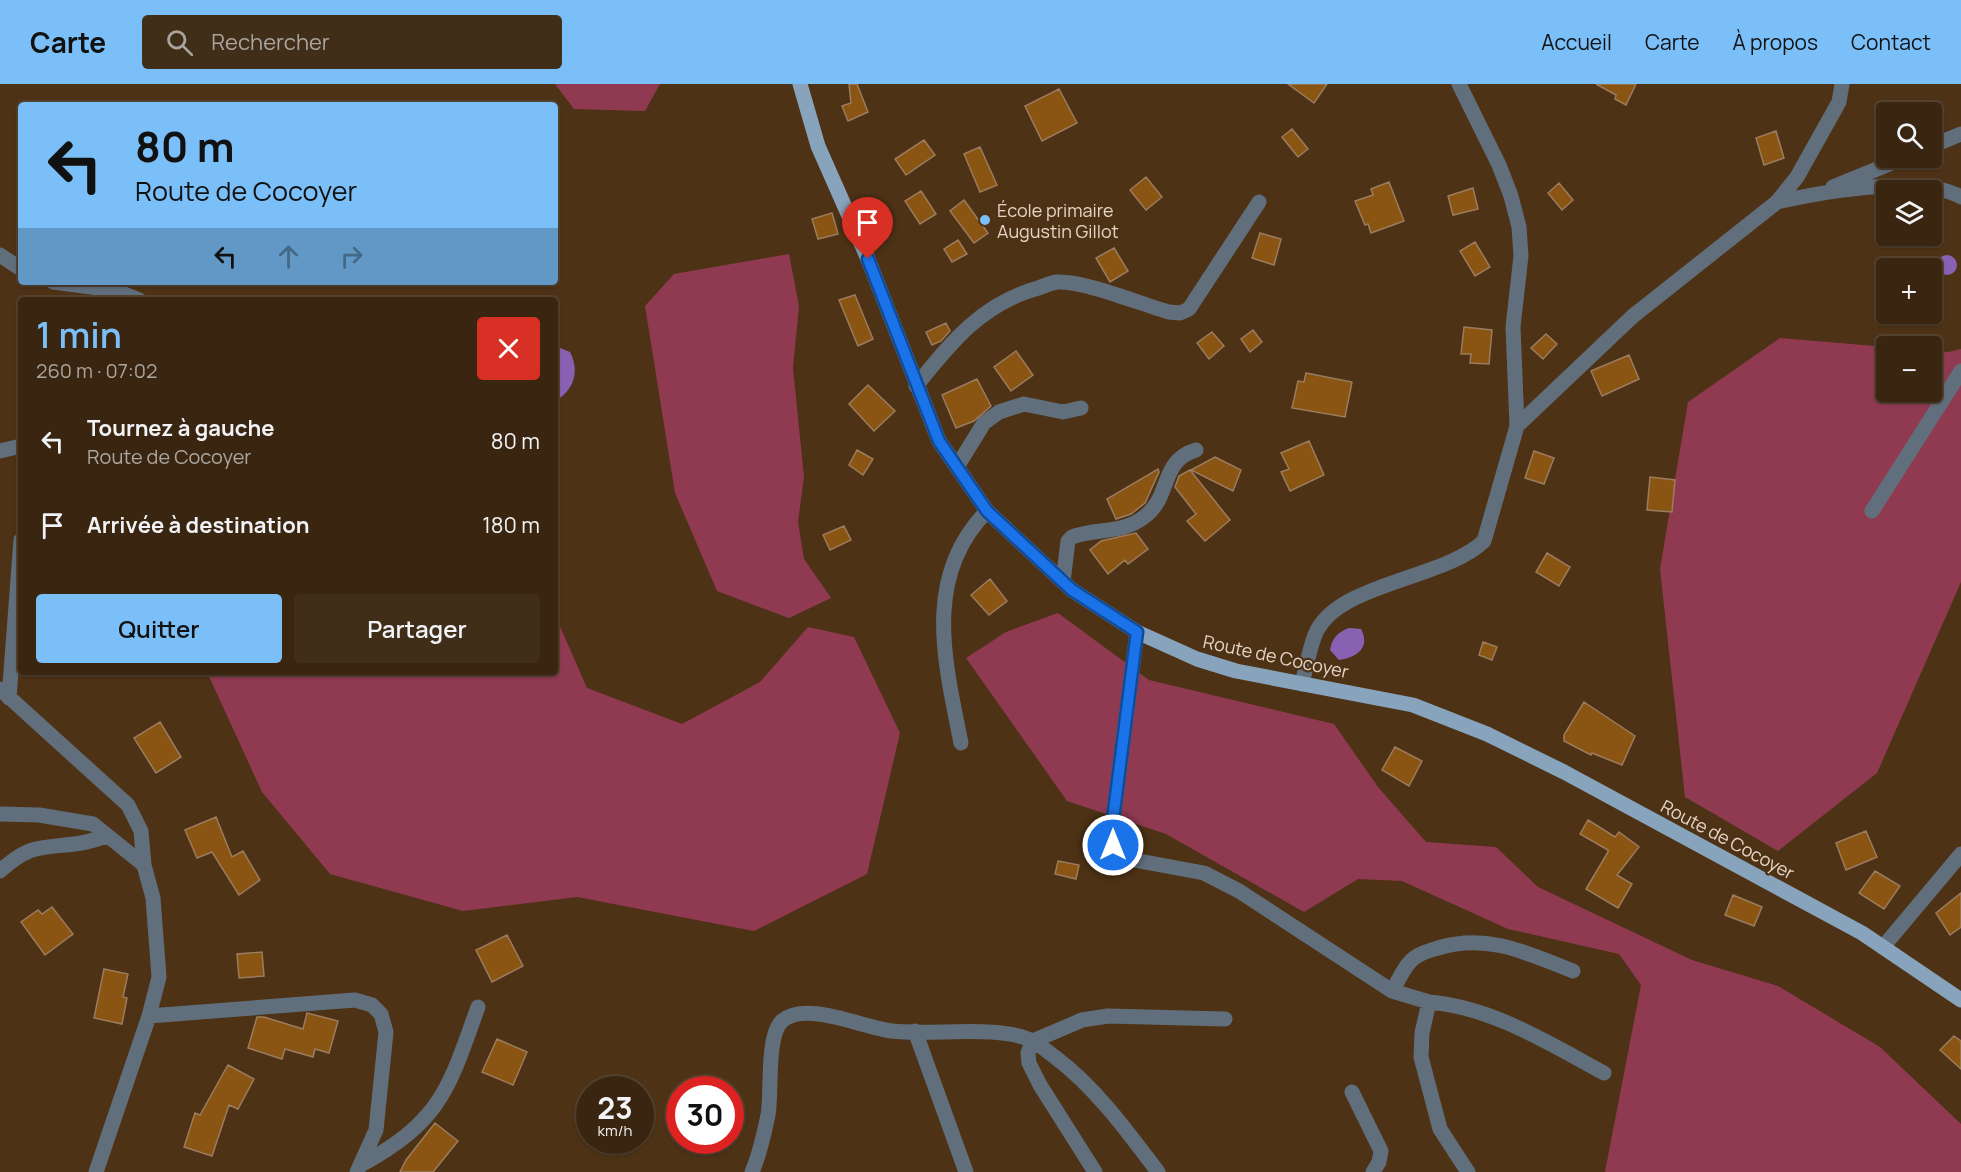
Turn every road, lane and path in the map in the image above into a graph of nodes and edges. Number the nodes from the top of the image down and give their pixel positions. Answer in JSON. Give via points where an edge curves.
{"nodes":[{"id":1,"x":800,"y":84,"type":"edge"},
{"id":2,"x":1459,"y":84,"type":"edge"},
{"id":3,"x":1842,"y":84,"type":"edge"},
{"id":4,"x":1961,"y":134,"type":"edge"},
{"id":5,"x":1942,"y":142,"type":"edge"},
{"id":6,"x":1880,"y":168,"type":"edge"},
{"id":7,"x":1816,"y":194,"type":"junction"},
{"id":8,"x":1961,"y":197,"type":"edge"},
{"id":9,"x":1259,"y":202,"type":"dead end"},
{"id":10,"x":1777,"y":202,"type":"junction"},
{"id":11,"x":0,"y":255,"type":"edge"},
{"id":12,"x":18,"y":267,"type":"edge"},
{"id":13,"x":76,"y":285,"type":"edge"},
{"id":14,"x":132,"y":297,"type":"edge"},
{"id":15,"x":1961,"y":371,"type":"edge"},
{"id":16,"x":916,"y":386,"type":"junction"},
{"id":17,"x":1081,"y":408,"type":"dead end"},
{"id":18,"x":1517,"y":426,"type":"junction"},
{"id":19,"x":18,"y":447,"type":"edge"},
{"id":20,"x":1196,"y":450,"type":"dead end"},
{"id":21,"x":0,"y":451,"type":"edge"},
{"id":22,"x":958,"y":465,"type":"junction"},
{"id":23,"x":987,"y":511,"type":"junction"},
{"id":24,"x":1872,"y":511,"type":"dead end"},
{"id":25,"x":18,"y":569,"type":"edge"},
{"id":26,"x":1063,"y":582,"type":"junction"},
{"id":27,"x":1137,"y":632,"type":"junction"},
{"id":28,"x":1302,"y":684,"type":"junction"},
{"id":29,"x":5,"y":693,"type":"edge"},
{"id":30,"x":961,"y":743,"type":"dead end"},
{"id":31,"x":0,"y":814,"type":"edge"},
{"id":32,"x":107,"y":836,"type":"junction"},
{"id":33,"x":1961,"y":854,"type":"edge"},
{"id":34,"x":144,"y":865,"type":"junction"},
{"id":35,"x":0,"y":871,"type":"edge"},
{"id":36,"x":1883,"y":947,"type":"junction"},
{"id":37,"x":1573,"y":971,"type":"dead end"},
{"id":38,"x":1392,"y":991,"type":"junction"},
{"id":39,"x":1961,"y":1000,"type":"edge"},
{"id":40,"x":1429,"y":1002,"type":"junction"},
{"id":41,"x":478,"y":1007,"type":"dead end"},
{"id":42,"x":149,"y":1016,"type":"junction"},
{"id":43,"x":1225,"y":1019,"type":"dead end"},
{"id":44,"x":915,"y":1031,"type":"junction"},
{"id":45,"x":1033,"y":1041,"type":"junction"},
{"id":46,"x":1604,"y":1073,"type":"dead end"},
{"id":47,"x":1352,"y":1092,"type":"dead end"},
{"id":48,"x":359,"y":1169,"type":"edge"},
{"id":49,"x":96,"y":1172,"type":"edge"},
{"id":50,"x":752,"y":1172,"type":"edge"},
{"id":51,"x":966,"y":1172,"type":"edge"},
{"id":52,"x":1095,"y":1172,"type":"edge"},
{"id":53,"x":1158,"y":1172,"type":"edge"},
{"id":54,"x":1373,"y":1172,"type":"edge"},
{"id":55,"x":1468,"y":1172,"type":"edge"}],
"edges":[{"from":1,"to":16,"type":"main road","name":"Route de Cocoyer","via":[[818,146],[868,259]]},
{"from":2,"to":18,"type":"street","via":[[1499,165],[1519,227],[1521,256],[1513,327]]},
{"from":3,"to":10,"type":"street","via":[[1833,112],[1797,177]]},
{"from":4,"to":5,"type":"street"},
{"from":6,"to":7,"type":"street"},
{"from":7,"to":8,"type":"street","via":[[1925,186]]},
{"from":7,"to":10,"type":"street"},
{"from":9,"to":16,"type":"street","via":[[1189,309],[1168,312],[1057,282],[1023,292],[989,310],[957,335]]},
{"from":10,"to":18,"type":"street","via":[[1633,316]]},
{"from":11,"to":12,"type":"street"},
{"from":13,"to":14,"type":"street","via":[[114,290]]},
{"from":15,"to":24,"type":"street"},
{"from":16,"to":22,"type":"main road","name":"Route de Cocoyer","via":[[939,441]]},
{"from":17,"to":22,"type":"street","via":[[1063,412],[1024,404],[999,412],[984,423]]},
{"from":18,"to":28,"type":"street","via":[[1484,541],[1454,561],[1363,593],[1338,608],[1315,634]]},
{"from":19,"to":21,"type":"street"},
{"from":20,"to":26,"type":"street","via":[[1185,453],[1170,467],[1157,507],[1142,520],[1072,537],[1068,541]]},
{"from":22,"to":23,"type":"main road","name":"Route de Cocoyer"},
{"from":23,"to":26,"type":"main road","name":"Route de Cocoyer"},
{"from":23,"to":30,"type":"street","via":[[971,527],[955,553],[947,588],[945,663]]},
{"from":25,"to":29,"type":"street"},
{"from":26,"to":27,"type":"main road","name":"Route de Cocoyer"},
{"from":27,"to":28,"type":"main road","name":"Route de Cocoyer","via":[[1197,659]]},
{"from":27,"to":38,"type":"street","via":[[1111,835],[1117,852],[1123,858],[1203,873],[1239,891]]},
{"from":28,"to":36,"type":"main road","name":"Route de Cocoyer","via":[[1413,705],[1487,734],[1564,772]]},
{"from":29,"to":34,"type":"street","via":[[129,805],[141,831]]},
{"from":31,"to":32,"type":"street","via":[[39,815],[93,824]]},
{"from":32,"to":34,"type":"street"},
{"from":32,"to":35,"type":"street","via":[[77,844],[41,846],[16,856]]},
{"from":33,"to":36,"type":"street"},
{"from":34,"to":42,"type":"street","via":[[153,898],[158,946],[159,977]]},
{"from":36,"to":39,"type":"main road","name":"Route de Cocoyer"},
{"from":37,"to":38,"type":"street","via":[[1484,941],[1459,942],[1424,952],[1410,962]]},
{"from":38,"to":40,"type":"street"},
{"from":40,"to":46,"type":"street","via":[[1473,1010],[1531,1034]]},
{"from":40,"to":55,"type":"street","via":[[1421,1057],[1440,1129]]},
{"from":41,"to":48,"type":"street","via":[[449,1084],[432,1113],[405,1138]]},
{"from":42,"to":48,"type":"street","via":[[355,1000],[372,1005],[381,1014],[386,1032],[376,1130]]},
{"from":42,"to":49,"type":"street"},
{"from":43,"to":45,"type":"street","via":[[1108,1016],[1082,1020]]},
{"from":44,"to":45,"type":"street","via":[[983,1033]]},
{"from":44,"to":50,"type":"street","via":[[892,1031],[813,1013],[800,1013],[782,1022],[773,1051],[768,1113]]},
{"from":44,"to":51,"type":"street"},
{"from":45,"to":52,"type":"street","via":[[1029,1062]]},
{"from":45,"to":53,"type":"street","via":[[1109,1107]]},
{"from":47,"to":54,"type":"street","via":[[1381,1151]]}]}
